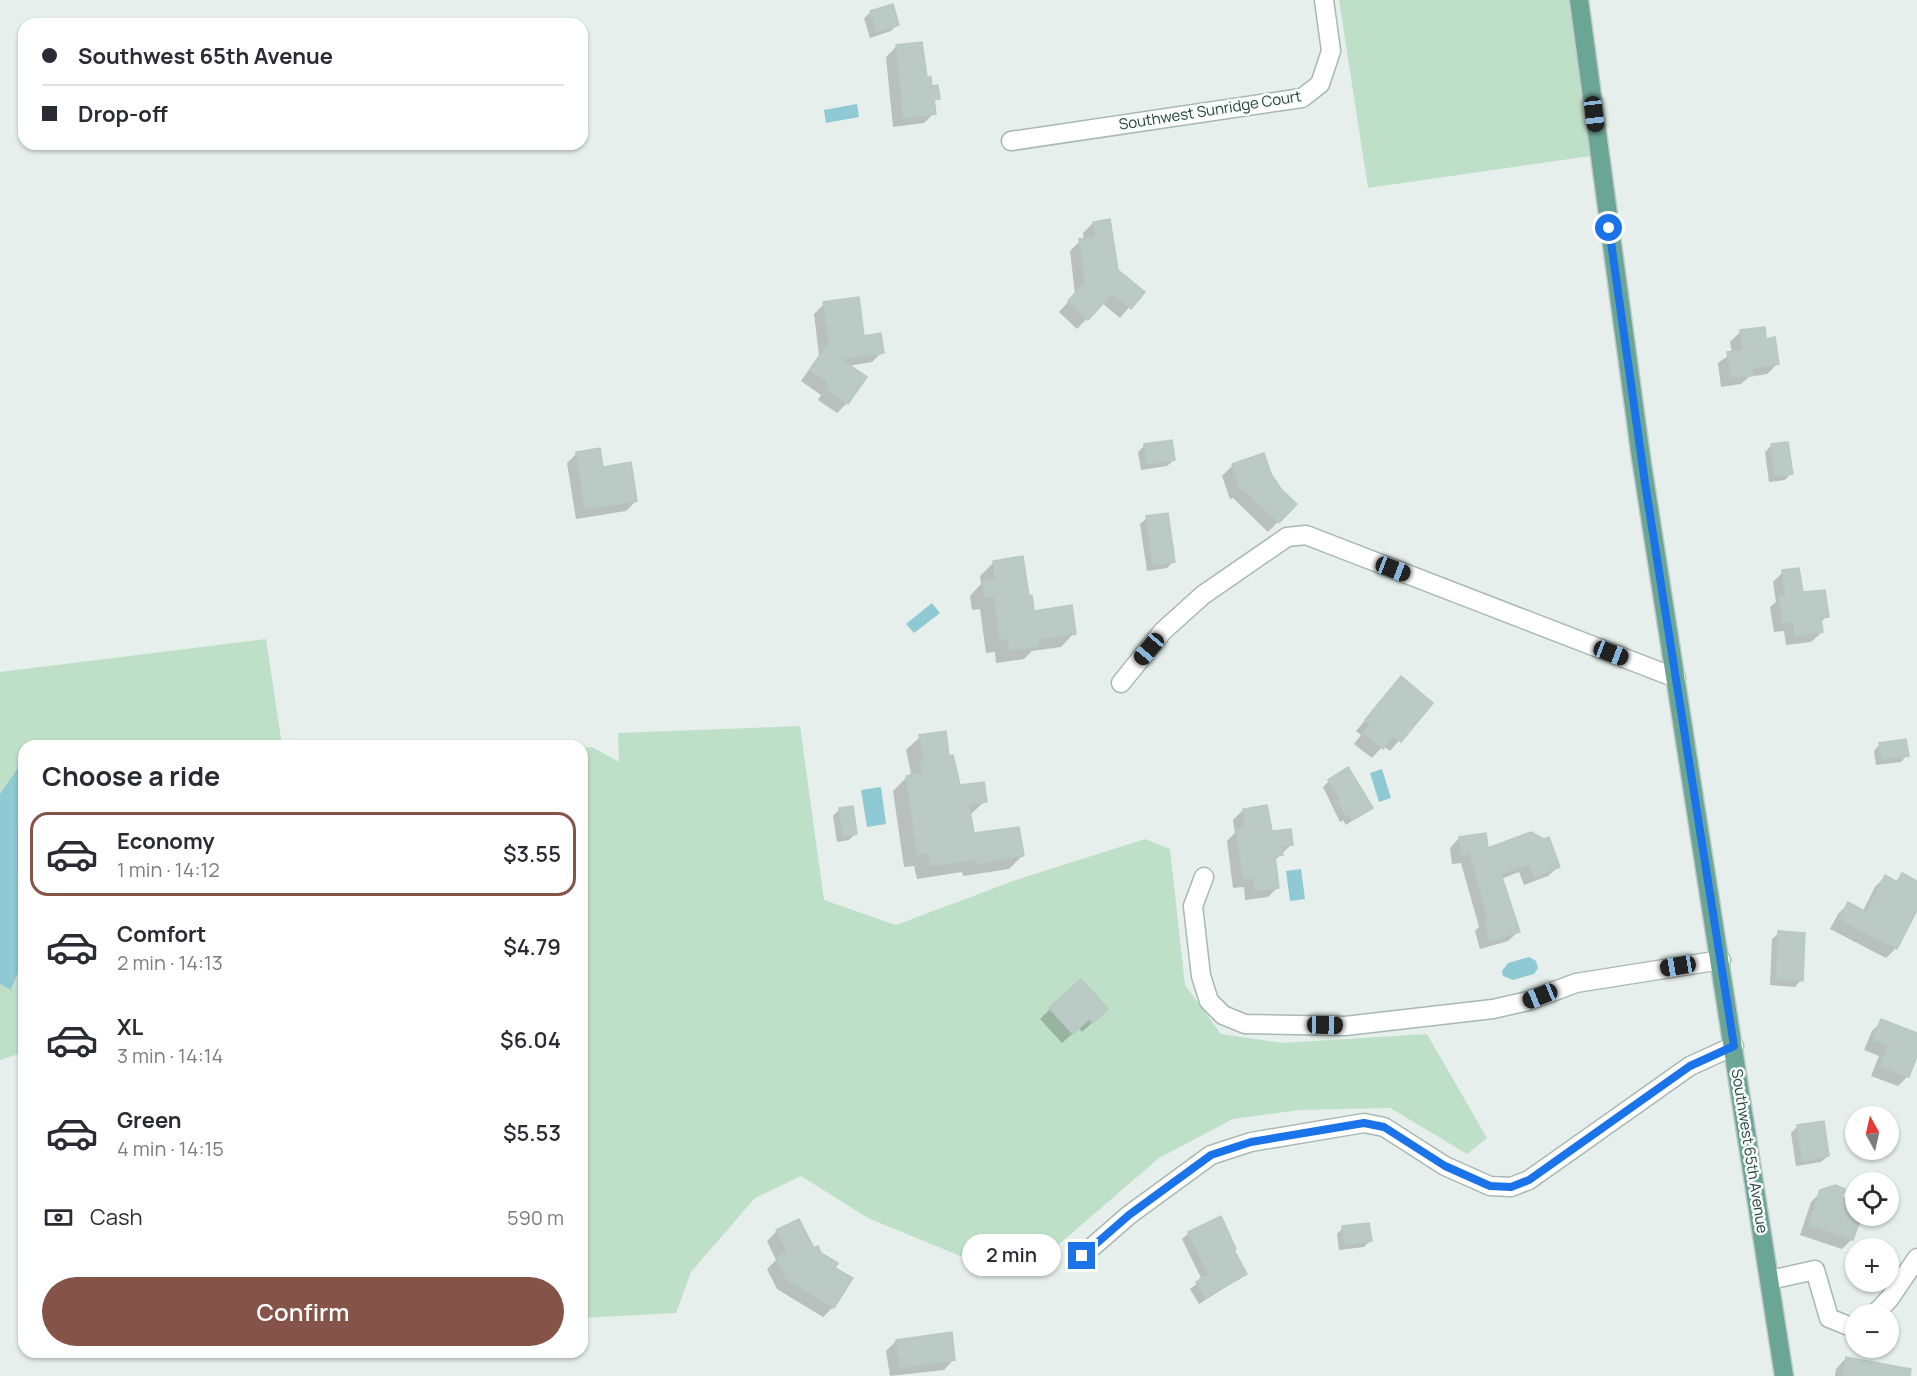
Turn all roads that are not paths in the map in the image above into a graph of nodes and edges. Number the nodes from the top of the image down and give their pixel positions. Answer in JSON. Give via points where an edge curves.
{"nodes":[{"id":1,"x":1324,"y":0,"type":"edge"},
{"id":2,"x":1579,"y":0,"type":"edge"},
{"id":3,"x":1011,"y":141,"type":"dead end"},
{"id":4,"x":1676,"y":678,"type":"junction"},
{"id":5,"x":1120,"y":683,"type":"dead end"},
{"id":6,"x":1204,"y":877,"type":"dead end"},
{"id":7,"x":1721,"y":960,"type":"junction"},
{"id":8,"x":1734,"y":1046,"type":"junction"},
{"id":9,"x":1082,"y":1256,"type":"dead end"},
{"id":10,"x":1917,"y":1258,"type":"edge"},
{"id":11,"x":1770,"y":1280,"type":"junction"},
{"id":12,"x":1884,"y":1304,"type":"edge"},
{"id":13,"x":1845,"y":1325,"type":"edge"},
{"id":14,"x":1784,"y":1376,"type":"edge"}],
"edges":[{"from":1,"to":3,"type":"street","name":"Southwest Sunridge Court","via":[[1331,51],[1320,84],[1302,98]]},
{"from":2,"to":4,"type":"main road","name":"Southwest 65th Avenue","via":[[1641,458]]},
{"from":4,"to":5,"type":"street","via":[[1305,535],[1287,537],[1203,595],[1163,631]]},
{"from":4,"to":7,"type":"main road","name":"Southwest 65th Avenue"},
{"from":6,"to":7,"type":"street","via":[[1193,906],[1201,976],[1209,1001],[1223,1015],[1245,1024],[1345,1026],[1493,1009],[1591,980]]},
{"from":7,"to":8,"type":"main road","name":"Southwest 65th Avenue"},
{"from":8,"to":9,"type":"street","via":[[1690,1066],[1529,1180],[1511,1187],[1490,1186],[1445,1166],[1384,1127],[1364,1123],[1251,1142],[1211,1155],[1129,1215]]},
{"from":8,"to":11,"type":"main road","name":"Southwest 65th Avenue"},
{"from":10,"to":12,"type":"street"},
{"from":11,"to":13,"type":"street","via":[[1815,1270],[1829,1318]]},
{"from":11,"to":14,"type":"main road","name":"Southwest 65th Avenue"}]}
